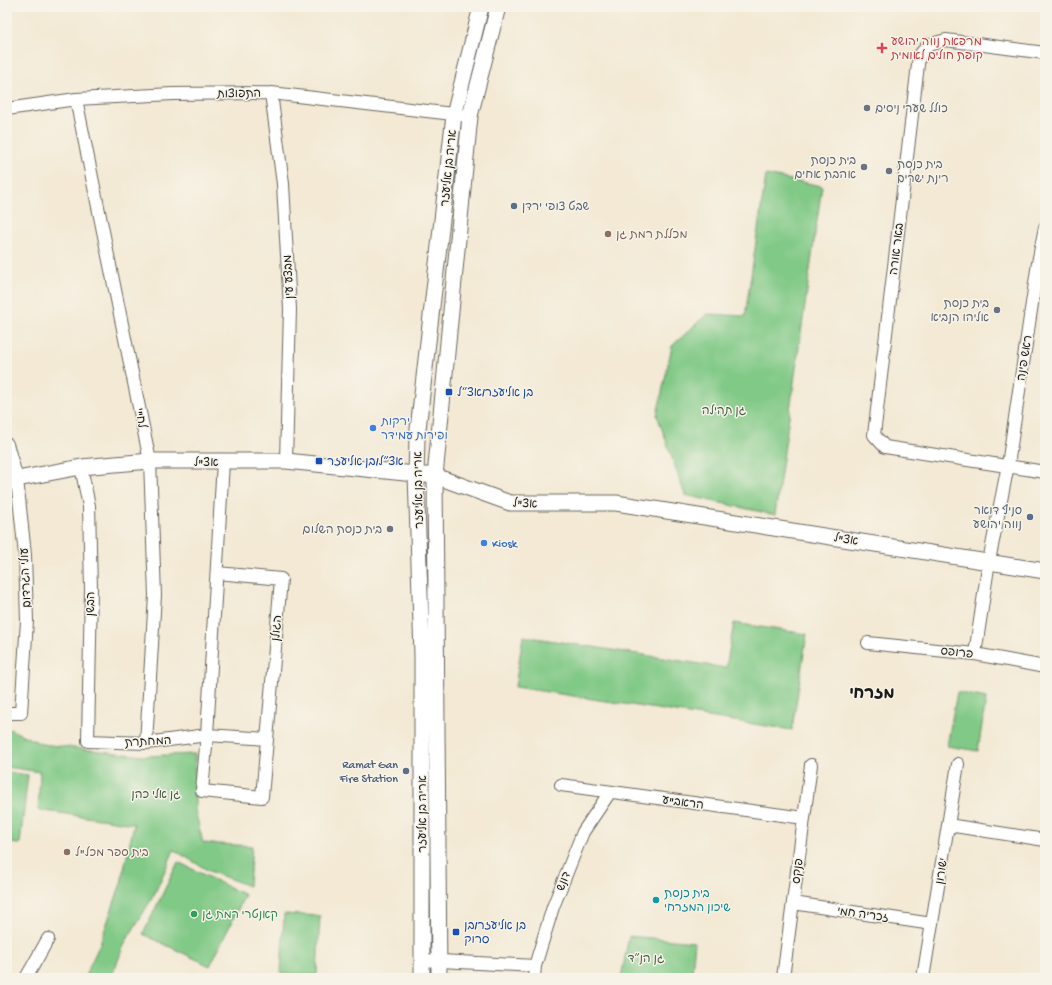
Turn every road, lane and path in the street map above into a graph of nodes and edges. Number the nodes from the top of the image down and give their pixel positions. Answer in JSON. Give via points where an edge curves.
{"nodes":[{"id":1,"x":481,"y":7,"type":"edge"},
{"id":2,"x":498,"y":7,"type":"edge"},
{"id":3,"x":1045,"y":53,"type":"edge"},
{"id":4,"x":271,"y":93,"type":"junction"},
{"id":5,"x":76,"y":99,"type":"junction"},
{"id":6,"x":7,"y":109,"type":"edge"},
{"id":7,"x":454,"y":115,"type":"junction"},
{"id":8,"x":470,"y":116,"type":"junction"},
{"id":9,"x":1045,"y":227,"type":"edge"},
{"id":10,"x":1041,"y":263,"type":"edge"},
{"id":11,"x":7,"y":444,"type":"edge"},
{"id":12,"x":150,"y":461,"type":"junction"},
{"id":13,"x":286,"y":461,"type":"junction"},
{"id":14,"x":223,"y":462,"type":"junction"},
{"id":15,"x":1008,"y":465,"type":"junction"},
{"id":16,"x":80,"y":467,"type":"junction"},
{"id":17,"x":1045,"y":472,"type":"edge"},
{"id":18,"x":416,"y":474,"type":"junction"},
{"id":19,"x":435,"y":476,"type":"junction"},
{"id":20,"x":12,"y":481,"type":"edge"},
{"id":21,"x":989,"y":561,"type":"junction"},
{"id":22,"x":1045,"y":571,"type":"edge"},
{"id":23,"x":217,"y":573,"type":"junction"},
{"id":24,"x":868,"y":643,"type":"dead end"},
{"id":25,"x":975,"y":654,"type":"junction"},
{"id":26,"x":1045,"y":667,"type":"edge"},
{"id":27,"x":7,"y":713,"type":"edge"},
{"id":28,"x":207,"y":736,"type":"junction"},
{"id":29,"x":266,"y":739,"type":"junction"},
{"id":30,"x":88,"y":741,"type":"joint"},
{"id":31,"x":146,"y":743,"type":"junction"},
{"id":32,"x":958,"y":764,"type":"dead end"},
{"id":33,"x":811,"y":765,"type":"dead end"},
{"id":34,"x":561,"y":785,"type":"dead end"},
{"id":35,"x":610,"y":792,"type":"junction"},
{"id":36,"x":804,"y":818,"type":"junction"},
{"id":37,"x":948,"y":825,"type":"junction"},
{"id":38,"x":1045,"y":840,"type":"edge"},
{"id":39,"x":793,"y":903,"type":"junction"},
{"id":40,"x":932,"y":924,"type":"junction"},
{"id":41,"x":48,"y":939,"type":"dead end"},
{"id":42,"x":422,"y":960,"type":"junction"},
{"id":43,"x":440,"y":962,"type":"junction"},
{"id":44,"x":535,"y":972,"type":"edge"},
{"id":45,"x":26,"y":978,"type":"edge"},
{"id":46,"x":422,"y":978,"type":"edge"},
{"id":47,"x":440,"y":978,"type":"edge"},
{"id":48,"x":783,"y":978,"type":"edge"},
{"id":49,"x":923,"y":978,"type":"edge"}],
"edges":[{"from":1,"to":7,"type":"street","name":"אריה בן אליעזר"},
{"from":2,"to":8,"type":"street","name":"אריה בן אליעזר"},
{"from":3,"to":15,"type":"street","name":"באר אורה","via":[[946,40],[928,45],[919,56],[874,435],[885,447]]},
{"from":4,"to":5,"type":"street","name":"התפוצות","via":[[173,94]]},
{"from":4,"to":7,"type":"street","name":"התפוצות"},
{"from":4,"to":13,"type":"street","name":"מבצע עין","via":[[283,184],[290,309]]},
{"from":5,"to":6,"type":"street","name":"התפוצות"},
{"from":5,"to":12,"type":"street","name":"לח\"י"},
{"from":7,"to":8,"type":"street","name":"התפוצות"},
{"from":7,"to":18,"type":"street","name":"אריה בן אליעזר","via":[[417,438]]},
{"from":8,"to":19,"type":"street","name":"אריה בן אליעזר"},
{"from":9,"to":10,"type":"street","name":"ראש פינה"},
{"from":10,"to":15,"type":"street","name":"ראש פינה"},
{"from":11,"to":20,"type":"street","name":"עולי הגרדום"},
{"from":12,"to":14,"type":"street","name":"אצ\"ל"},
{"from":12,"to":16,"type":"street","name":"אצ\"ל"},
{"from":12,"to":31,"type":"street","name":"לח\"י","via":[[155,595]]},
{"from":13,"to":14,"type":"street","name":"אצ\"ל"},
{"from":13,"to":18,"type":"street","name":"אצ\"ל"},
{"from":14,"to":23,"type":"street"},
{"from":15,"to":17,"type":"street"},
{"from":15,"to":21,"type":"street","name":"ראש פינה"},
{"from":16,"to":20,"type":"street","name":"אצ\"ל"},
{"from":16,"to":30,"type":"street","name":"הבשן","via":[[89,506],[91,589]]},
{"from":18,"to":19,"type":"street","name":"אצ\"ל"},
{"from":18,"to":42,"type":"street","name":"אריה בן אליעזר","via":[[422,655]]},
{"from":19,"to":21,"type":"street","name":"אצ\"ל","via":[[510,503],[616,503]]},
{"from":19,"to":43,"type":"street","name":"אריה בן אליעזר"},
{"from":20,"to":27,"type":"street","name":"עולי הגרדום","via":[[25,555],[27,620],[21,713]]},
{"from":21,"to":22,"type":"street","name":"אצ\"ל"},
{"from":21,"to":25,"type":"street","name":"ראש פינה"},
{"from":23,"to":28,"type":"street"},
{"from":23,"to":29,"type":"street","name":"הגולן","via":[[280,579]]},
{"from":24,"to":25,"type":"street","name":"פרופס"},
{"from":25,"to":26,"type":"street","name":"פרופס"},
{"from":28,"to":29,"type":"street"},
{"from":28,"to":29,"type":"street","name":"הגולן","via":[[202,791],[262,798]]},
{"from":28,"to":31,"type":"street","name":"המחתרת"},
{"from":30,"to":31,"type":"street","name":"המחתרת"},
{"from":32,"to":37,"type":"street","name":"ישורון"},
{"from":33,"to":36,"type":"street","name":"פנקס"},
{"from":34,"to":35,"type":"street","name":"הראב\"ע"},
{"from":35,"to":36,"type":"street","name":"הראב\"ע"},
{"from":35,"to":44,"type":"street","name":"דונש","via":[[583,832],[553,907]]},
{"from":36,"to":39,"type":"street","name":"פנקס"},
{"from":37,"to":38,"type":"street"},
{"from":37,"to":40,"type":"street","name":"ישורון"},
{"from":39,"to":40,"type":"street","name":"זכריה חמי"},
{"from":39,"to":48,"type":"street","name":"פנקס"},
{"from":40,"to":49,"type":"street","name":"ישורון"},
{"from":41,"to":45,"type":"street"},
{"from":42,"to":43,"type":"street"},
{"from":42,"to":46,"type":"street","name":"אריה בן אליעזר"},
{"from":43,"to":44,"type":"street"},
{"from":43,"to":47,"type":"street","name":"אריה בן אליעזר"}]}
